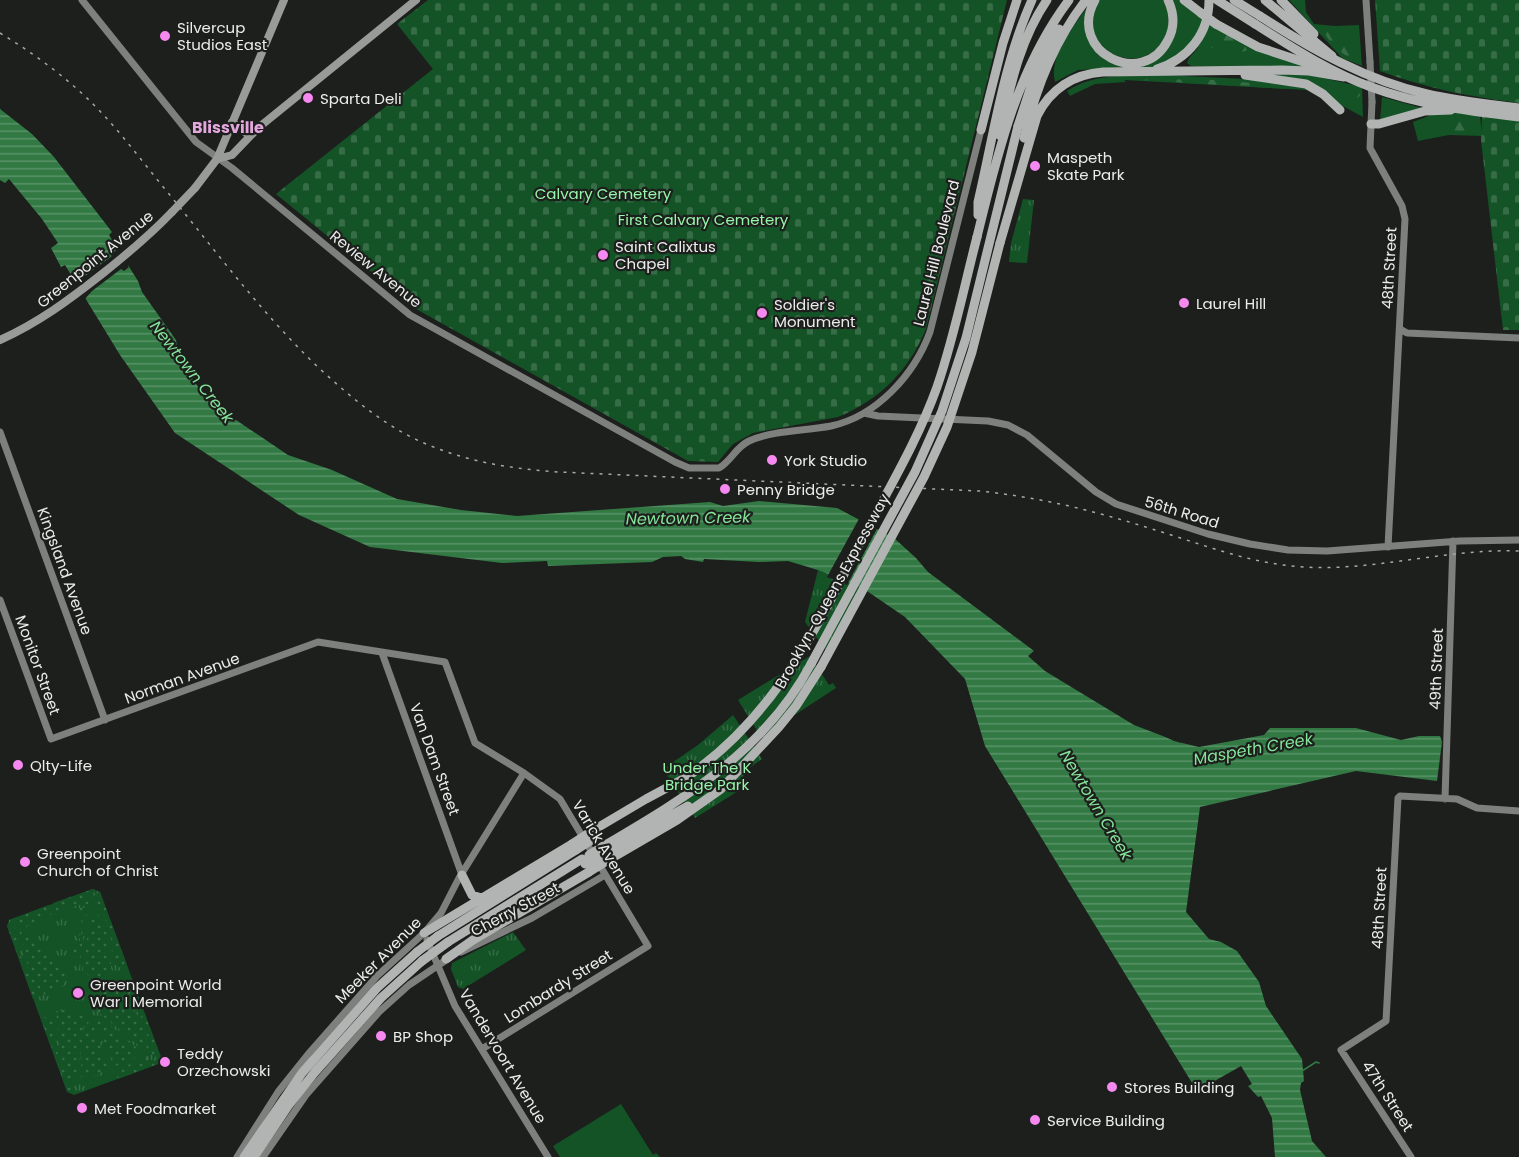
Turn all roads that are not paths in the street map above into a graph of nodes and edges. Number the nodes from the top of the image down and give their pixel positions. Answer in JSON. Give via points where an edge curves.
{"nodes":[{"id":1,"x":82,"y":0,"type":"edge"},
{"id":2,"x":284,"y":0,"type":"edge"},
{"id":3,"x":416,"y":0,"type":"edge"},
{"id":4,"x":1017,"y":0,"type":"edge"},
{"id":5,"x":1032,"y":0,"type":"edge"},
{"id":6,"x":1038,"y":0,"type":"edge"},
{"id":7,"x":1047,"y":0,"type":"edge"},
{"id":8,"x":1069,"y":0,"type":"edge"},
{"id":9,"x":1080,"y":0,"type":"edge"},
{"id":10,"x":1086,"y":0,"type":"edge"},
{"id":11,"x":1095,"y":0,"type":"edge"},
{"id":12,"x":1168,"y":0,"type":"edge"},
{"id":13,"x":1184,"y":0,"type":"edge"},
{"id":14,"x":1209,"y":0,"type":"edge"},
{"id":15,"x":1216,"y":0,"type":"edge"},
{"id":16,"x":1236,"y":0,"type":"edge"},
{"id":17,"x":1265,"y":0,"type":"edge"},
{"id":18,"x":1281,"y":0,"type":"edge"},
{"id":19,"x":1366,"y":0,"type":"edge"},
{"id":20,"x":1257,"y":20,"type":"junction"},
{"id":21,"x":1017,"y":39,"type":"junction"},
{"id":22,"x":1338,"y":60,"type":"junction"},
{"id":23,"x":1212,"y":71,"type":"junction"},
{"id":24,"x":1146,"y":72,"type":"junction"},
{"id":25,"x":1358,"y":79,"type":"junction"},
{"id":26,"x":1474,"y":109,"type":"junction"},
{"id":27,"x":1340,"y":110,"type":"dead end"},
{"id":28,"x":1519,"y":112,"type":"edge"},
{"id":29,"x":232,"y":122,"type":"junction"},
{"id":30,"x":1371,"y":124,"type":"junction"},
{"id":31,"x":1001,"y":125,"type":"junction"},
{"id":32,"x":1026,"y":126,"type":"junction"},
{"id":33,"x":981,"y":130,"type":"joint"},
{"id":34,"x":250,"y":136,"type":"junction"},
{"id":35,"x":218,"y":159,"type":"junction"},
{"id":36,"x":977,"y":237,"type":"junction"},
{"id":37,"x":1400,"y":329,"type":"junction"},
{"id":38,"x":1519,"y":338,"type":"edge"},
{"id":39,"x":0,"y":340,"type":"edge"},
{"id":40,"x":864,"y":412,"type":"junction"},
{"id":41,"x":0,"y":432,"type":"edge"},
{"id":42,"x":717,"y":469,"type":"joint"},
{"id":43,"x":1519,"y":540,"type":"edge"},
{"id":44,"x":1453,"y":541,"type":"junction"},
{"id":45,"x":1388,"y":548,"type":"junction"},
{"id":46,"x":0,"y":600,"type":"edge"},
{"id":47,"x":382,"y":652,"type":"junction"},
{"id":48,"x":105,"y":720,"type":"junction"},
{"id":49,"x":51,"y":739,"type":"joint"},
{"id":50,"x":524,"y":773,"type":"junction"},
{"id":51,"x":1445,"y":799,"type":"junction"},
{"id":52,"x":1519,"y":811,"type":"edge"},
{"id":53,"x":660,"y":822,"type":"junction"},
{"id":54,"x":574,"y":847,"type":"junction"},
{"id":55,"x":585,"y":865,"type":"junction"},
{"id":56,"x":462,"y":875,"type":"junction"},
{"id":57,"x":604,"y":875,"type":"junction"},
{"id":58,"x":484,"y":899,"type":"junction"},
{"id":59,"x":424,"y":933,"type":"junction"},
{"id":60,"x":648,"y":946,"type":"joint"},
{"id":61,"x":419,"y":956,"type":"junction"},
{"id":62,"x":446,"y":959,"type":"junction"},
{"id":63,"x":437,"y":965,"type":"junction"},
{"id":64,"x":358,"y":1017,"type":"junction"},
{"id":65,"x":482,"y":1049,"type":"junction"},
{"id":66,"x":1341,"y":1050,"type":"joint"},
{"id":67,"x":237,"y":1157,"type":"edge"},
{"id":68,"x":244,"y":1157,"type":"edge"},
{"id":69,"x":254,"y":1157,"type":"edge"},
{"id":70,"x":262,"y":1157,"type":"edge"},
{"id":71,"x":548,"y":1157,"type":"edge"},
{"id":72,"x":1411,"y":1157,"type":"edge"}],
"edges":[{"from":1,"to":35,"type":"main road","name":"Review Avenue","via":[[189,133]]},
{"from":2,"to":29,"type":"main road"},
{"from":3,"to":34,"type":"main road","name":"Greenpoint Avenue"},
{"from":4,"to":33,"type":"highway"},
{"from":5,"to":21,"type":"highway"},
{"from":6,"to":21,"type":"highway"},
{"from":7,"to":31,"type":"highway","via":[[1019,56]]},
{"from":8,"to":31,"type":"highway","via":[[1035,54]]},
{"from":9,"to":32,"type":"highway","name":"Brooklyn-Queens Expressway","via":[[1042,58],[1029,89]]},
{"from":10,"to":32,"type":"highway","name":"Brooklyn-Queens Expressway","via":[[1049,59]]},
{"from":11,"to":12,"type":"highway","via":[[1088,22],[1095,44],[1108,57],[1128,63],[1149,59],[1167,43],[1173,23]]},
{"from":13,"to":25,"type":"highway","bridge":true,"via":[[1242,40]]},
{"from":14,"to":24,"type":"highway","via":[[1203,29],[1193,46],[1173,62]]},
{"from":15,"to":20,"type":"highway"},
{"from":16,"to":20,"type":"highway"},
{"from":17,"to":22,"type":"highway"},
{"from":18,"to":22,"type":"highway"},
{"from":19,"to":30,"type":"main road","name":"48th Street","bridge":true},
{"from":20,"to":28,"type":"highway","bridge":true,"via":[[1320,65],[1374,88],[1440,106]]},
{"from":21,"to":31,"type":"highway","via":[[1003,80]]},
{"from":22,"to":28,"type":"highway","via":[[1356,73],[1401,89]]},
{"from":23,"to":24,"type":"highway"},
{"from":23,"to":25,"type":"highway","via":[[1300,70]]},
{"from":23,"to":27,"type":"highway","via":[[1306,84]]},
{"from":24,"to":32,"type":"highway","via":[[1097,73],[1074,79],[1058,88]]},
{"from":25,"to":26,"type":"highway","via":[[1425,100]]},
{"from":26,"to":28,"type":"highway"},
{"from":26,"to":30,"type":"highway","via":[[1429,111]]},
{"from":29,"to":34,"type":"main road"},
{"from":29,"to":35,"type":"main road"},
{"from":30,"to":37,"type":"main road","name":"48th Street","via":[[1371,154],[1405,214]]},
{"from":31,"to":36,"type":"highway","name":"Brooklyn-Queens Expressway"},
{"from":31,"to":36,"type":"highway","via":[[978,202]]},
{"from":32,"to":53,"type":"highway","name":"Brooklyn-Queens Expressway","bridge":true,"via":[[959,361],[915,472],[789,699],[726,767]]},
{"from":32,"to":53,"type":"highway","name":"Brooklyn-Queens Expressway","bridge":true,"via":[[966,375],[924,477],[811,684],[779,728],[713,795]]},
{"from":33,"to":40,"type":"main road","name":"Laurel Hill Boulevard","via":[[923,349],[901,381]]},
{"from":34,"to":35,"type":"main road","name":"Greenpoint Avenue","via":[[232,155]]},
{"from":35,"to":39,"type":"main road","name":"Greenpoint Avenue","bridge":true,"via":[[138,246],[55,311]]},
{"from":35,"to":42,"type":"main road","name":"Review Avenue","via":[[420,322],[678,463],[689,468]]},
{"from":36,"to":54,"type":"highway","name":"Brooklyn-Queens Expressway","bridge":true,"via":[[950,345],[927,412],[808,642],[780,686],[748,726],[715,757]]},
{"from":37,"to":38,"type":"main road","via":[[1407,333]]},
{"from":37,"to":45,"type":"main road","name":"48th Street"},
{"from":40,"to":42,"type":"main road","name":"Laurel Hill Boulevard","via":[[836,424],[752,440]]},
{"from":40,"to":45,"type":"main road","name":"56th Road","via":[[1008,425],[1027,435],[1116,504],[1217,537],[1302,551]]},
{"from":41,"to":48,"type":"main road","name":"Kingsland Avenue"},
{"from":43,"to":44,"type":"main road","name":"56th Road"},
{"from":44,"to":45,"type":"main road","name":"56th Road"},
{"from":44,"to":51,"type":"main road","name":"49th Street"},
{"from":46,"to":49,"type":"main road","name":"Monitor Street"},
{"from":47,"to":48,"type":"main road","name":"Norman Avenue","via":[[321,642]]},
{"from":47,"to":50,"type":"main road","name":"Varick Avenue","via":[[445,662],[475,743]]},
{"from":47,"to":56,"type":"main road","name":"Van Dam Street"},
{"from":48,"to":49,"type":"main road","name":"Norman Avenue"},
{"from":50,"to":56,"type":"main road","name":"Meeker Avenue"},
{"from":50,"to":57,"type":"main road","name":"Varick Avenue","via":[[560,799]]},
{"from":51,"to":52,"type":"main road","via":[[1477,808]]},
{"from":51,"to":66,"type":"main road","name":"48th Street","via":[[1399,797],[1386,1021]]},
{"from":53,"to":55,"type":"highway","bridge":true},
{"from":54,"to":58,"type":"highway"},
{"from":54,"to":61,"type":"highway","name":"Brooklyn-Queens Expressway","bridge":true,"via":[[438,936]]},
{"from":55,"to":61,"type":"highway","name":"Brooklyn-Queens Expressway","bridge":true,"via":[[538,887]]},
{"from":55,"to":62,"type":"highway"},
{"from":56,"to":58,"type":"highway","via":[[472,895]]},
{"from":56,"to":59,"type":"main road","name":"Meeker Avenue","via":[[444,909]]},
{"from":57,"to":60,"type":"main road","name":"Varick Avenue"},
{"from":57,"to":62,"type":"main road","name":"Cherry Street","via":[[518,925]]},
{"from":58,"to":59,"type":"highway"},
{"from":59,"to":63,"type":"main road","name":"Vandervoort Avenue"},
{"from":59,"to":67,"type":"main road","name":"Meeker Avenue","via":[[377,976],[295,1071]]},
{"from":60,"to":65,"type":"main road","name":"Lombardy Street"},
{"from":61,"to":64,"type":"highway","name":"Brooklyn-Queens Expressway","via":[[384,981]]},
{"from":62,"to":63,"type":"main road","name":"Cherry Street"},
{"from":63,"to":65,"type":"main road","name":"Vandervoort Avenue","via":[[455,1006]]},
{"from":63,"to":70,"type":"main road","via":[[379,1012],[300,1103]]},
{"from":64,"to":68,"type":"highway","name":"Brooklyn-Queens Expressway","via":[[291,1087]]},
{"from":64,"to":69,"type":"highway","name":"Brooklyn-Queens Expressway","via":[[298,1092]]},
{"from":65,"to":71,"type":"main road","name":"Vandervoort Avenue"},
{"from":66,"to":72,"type":"main road","name":"47th Street"}]}
